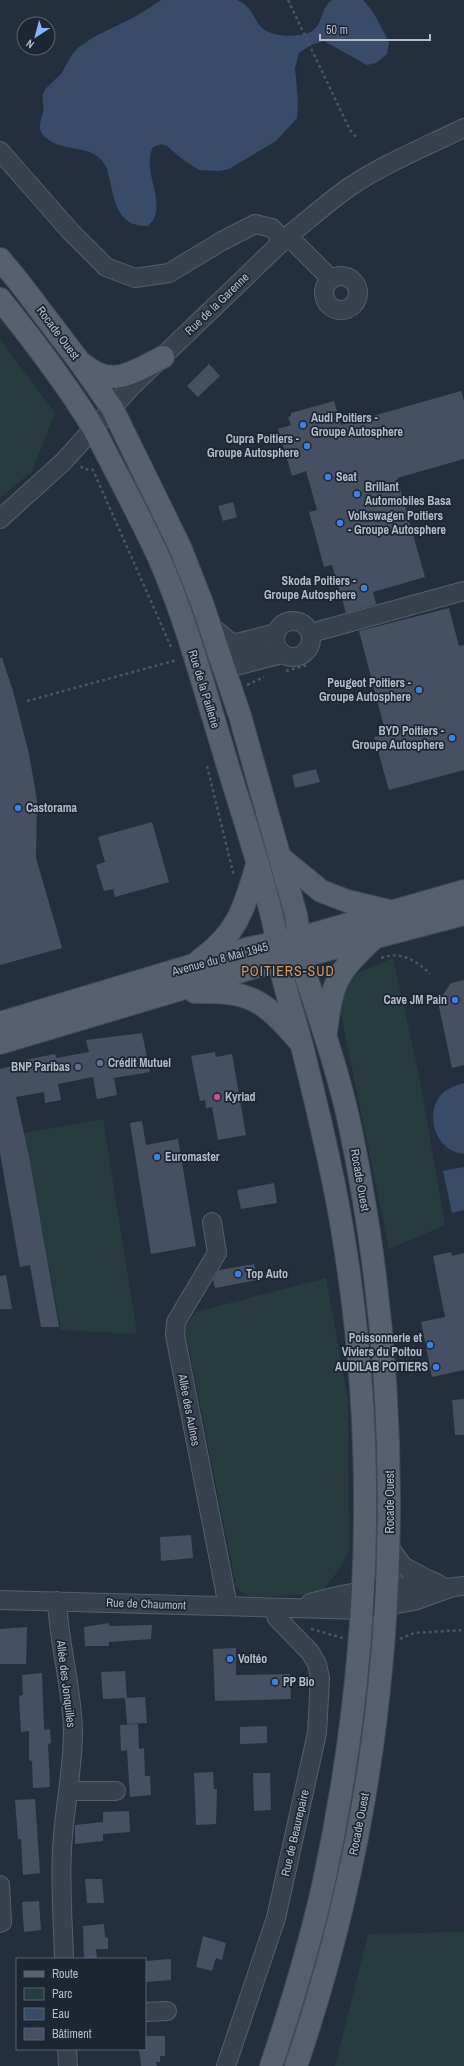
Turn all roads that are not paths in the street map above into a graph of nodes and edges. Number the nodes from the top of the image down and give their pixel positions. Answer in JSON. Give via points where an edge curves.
{"nodes":[{"id":1,"x":464,"y":128,"type":"edge"},
{"id":2,"x":0,"y":151,"type":"edge"},
{"id":3,"x":286,"y":238,"type":"junction"},
{"id":4,"x":0,"y":260,"type":"edge"},
{"id":5,"x":331,"y":279,"type":"dead end"},
{"id":6,"x":0,"y":300,"type":"edge"},
{"id":7,"x":163,"y":357,"type":"junction"},
{"id":8,"x":79,"y":361,"type":"junction"},
{"id":9,"x":112,"y":408,"type":"junction"},
{"id":10,"x":94,"y":429,"type":"junction"},
{"id":11,"x":0,"y":519,"type":"edge"},
{"id":12,"x":464,"y":591,"type":"edge"},
{"id":13,"x":179,"y":612,"type":"junction"},
{"id":14,"x":210,"y":625,"type":"junction"},
{"id":15,"x":311,"y":633,"type":"junction"},
{"id":16,"x":278,"y":642,"type":"junction"},
{"id":17,"x":225,"y":668,"type":"junction"},
{"id":18,"x":204,"y":688,"type":"junction"},
{"id":19,"x":281,"y":858,"type":"junction"},
{"id":20,"x":258,"y":865,"type":"junction"},
{"id":21,"x":464,"y":891,"type":"edge"},
{"id":22,"x":391,"y":911,"type":"junction"},
{"id":23,"x":464,"y":914,"type":"edge"},
{"id":24,"x":375,"y":949,"type":"junction"},
{"id":25,"x":288,"y":950,"type":"junction"},
{"id":26,"x":190,"y":967,"type":"junction"},
{"id":27,"x":168,"y":993,"type":"junction"},
{"id":28,"x":0,"y":1023,"type":"edge"},
{"id":29,"x":325,"y":1039,"type":"junction"},
{"id":30,"x":0,"y":1043,"type":"edge"},
{"id":31,"x":302,"y":1044,"type":"junction"},
{"id":32,"x":212,"y":1222,"type":"dead end"},
{"id":33,"x":389,"y":1547,"type":"junction"},
{"id":34,"x":458,"y":1586,"type":"edge"},
{"id":35,"x":387,"y":1597,"type":"junction"},
{"id":36,"x":0,"y":1600,"type":"edge"},
{"id":37,"x":363,"y":1600,"type":"junction"},
{"id":38,"x":57,"y":1601,"type":"junction"},
{"id":39,"x":228,"y":1606,"type":"junction"},
{"id":40,"x":273,"y":1608,"type":"junction"},
{"id":41,"x":69,"y":1791,"type":"junction"},
{"id":42,"x":116,"y":1791,"type":"dead end"},
{"id":43,"x":0,"y":1885,"type":"edge"},
{"id":44,"x":0,"y":1923,"type":"edge"},
{"id":45,"x":64,"y":1958,"type":"edge"},
{"id":46,"x":167,"y":2011,"type":"dead end"},
{"id":47,"x":146,"y":2012,"type":"edge"},
{"id":48,"x":67,"y":2050,"type":"edge"},
{"id":49,"x":68,"y":2066,"type":"edge"},
{"id":50,"x":226,"y":2066,"type":"edge"},
{"id":51,"x":271,"y":2066,"type":"edge"},
{"id":52,"x":296,"y":2066,"type":"edge"}],
"edges":[{"from":1,"to":3,"type":"street","name":"Rue de la Garenne","via":[[348,188]]},
{"from":2,"to":3,"type":"street","via":[[71,232],[106,267],[135,278],[169,273],[255,224],[272,228]]},
{"from":3,"to":5,"type":"street"},
{"from":3,"to":7,"type":"street","name":"Rue de la Garenne"},
{"from":4,"to":8,"type":"main road","name":"Rocade Ouest","via":[[20,282]]},
{"from":6,"to":10,"type":"main road","name":"Rocade Ouest","via":[[27,333]]},
{"from":7,"to":8,"type":"main road","via":[[125,376],[114,378],[97,374]]},
{"from":7,"to":9,"type":"street","name":"Rue de la Garenne"},
{"from":8,"to":9,"type":"main road","name":"Rocade Ouest"},
{"from":9,"to":10,"type":"street","name":"Rue de la Garenne"},
{"from":9,"to":14,"type":"main road","name":"Rue de la Paillerie","via":[[180,547]]},
{"from":10,"to":11,"type":"street","name":"Rue de la Garenne","via":[[63,462]]},
{"from":10,"to":13,"type":"main road","name":"Rue de la Paillerie","via":[[159,559]]},
{"from":12,"to":15,"type":"street"},
{"from":13,"to":17,"type":"main road","via":[[204,649]]},
{"from":13,"to":18,"type":"main road","name":"Rue de la Paillerie"},
{"from":14,"to":16,"type":"street","via":[[230,642]]},
{"from":14,"to":17,"type":"main road","name":"Rue de la Paillerie"},
{"from":15,"to":16,"type":"street","via":[[305,624],[294,621],[283,624]]},
{"from":15,"to":16,"type":"street","via":[[311,645],[303,655],[292,658]]},
{"from":16,"to":17,"type":"street"},
{"from":17,"to":18,"type":"main road"},
{"from":17,"to":19,"type":"main road","name":"Rue de la Paillerie"},
{"from":18,"to":20,"type":"main road","name":"Rue de la Paillerie"},
{"from":19,"to":22,"type":"main road","via":[[321,891],[346,901]]},
{"from":19,"to":25,"type":"main road","name":"Rue de la Paillerie","via":[[298,929]]},
{"from":20,"to":25,"type":"main road","name":"Rue de la Paillerie"},
{"from":20,"to":26,"type":"main road","via":[[245,905],[236,923],[216,949]]},
{"from":21,"to":22,"type":"main road","name":"Avenue du 8 Mai 1945"},
{"from":22,"to":25,"type":"main road","name":"Avenue du 8 Mai 1945"},
{"from":23,"to":24,"type":"main road","name":"Avenue du 8 Mai 1945"},
{"from":24,"to":25,"type":"main road","name":"Avenue du 8 Mai 1945"},
{"from":24,"to":29,"type":"main road","via":[[348,963],[336,982],[329,1004]]},
{"from":25,"to":26,"type":"main road","name":"Avenue du 8 Mai 1945","via":[[250,948]]},
{"from":25,"to":27,"type":"main road","name":"Avenue du 8 Mai 1945"},
{"from":25,"to":29,"type":"main road","name":"Rocade Ouest"},
{"from":25,"to":31,"type":"main road","name":"Rocade Ouest"},
{"from":26,"to":28,"type":"main road","name":"Avenue du 8 Mai 1945"},
{"from":27,"to":30,"type":"main road","name":"Avenue du 8 Mai 1945"},
{"from":27,"to":31,"type":"main road","via":[[225,992],[248,997],[261,1003]]},
{"from":29,"to":33,"type":"main road","name":"Rocade Ouest","via":[[340,1083],[351,1130],[374,1267],[387,1398],[390,1465]]},
{"from":31,"to":37,"type":"main road","name":"Rocade Ouest","via":[[337,1198],[357,1342],[363,1400],[365,1467]]},
{"from":32,"to":39,"type":"street","name":"Allée des Aulnes","via":[[217,1253],[176,1322],[175,1335]]},
{"from":33,"to":34,"type":"street","via":[[403,1566],[426,1579]]},
{"from":33,"to":35,"type":"main road","name":"Rocade Ouest"},
{"from":34,"to":35,"type":"street","name":"Rue de Chaumont","via":[[414,1601]]},
{"from":35,"to":37,"type":"street","name":"Rue de Chaumont"},
{"from":35,"to":52,"type":"main road","name":"Rocade Ouest","via":[[381,1677],[360,1828],[326,1969]]},
{"from":36,"to":38,"type":"street","name":"Rue de Chaumont"},
{"from":37,"to":40,"type":"street","name":"Rue de Chaumont","via":[[354,1591],[293,1608]]},
{"from":37,"to":51,"type":"main road","name":"Rocade Ouest","via":[[348,1742],[322,1891]]},
{"from":38,"to":39,"type":"street","name":"Rue de Chaumont"},
{"from":38,"to":41,"type":"street","name":"Allée des Jonquilles","via":[[73,1729]]},
{"from":39,"to":40,"type":"street","name":"Rue de Chaumont"},
{"from":40,"to":50,"type":"street","name":"Rue de Beaurepaire","via":[[277,1618],[310,1652],[317,1664],[320,1678],[317,1727],[276,1918]]},
{"from":41,"to":42,"type":"street"},
{"from":41,"to":45,"type":"street","name":"Allée des Jonquilles","via":[[62,1849]]},
{"from":43,"to":44,"type":"street"},
{"from":46,"to":47,"type":"street"},
{"from":48,"to":49,"type":"street"}]}
